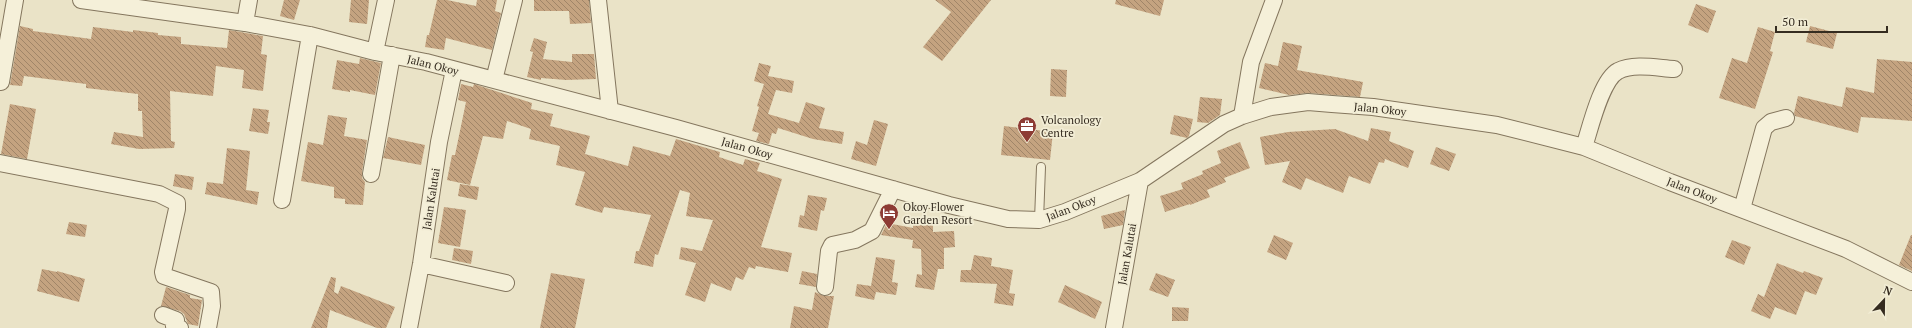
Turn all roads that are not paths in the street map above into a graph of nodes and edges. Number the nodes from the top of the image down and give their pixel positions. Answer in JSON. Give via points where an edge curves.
{"nodes":[{"id":1,"x":15,"y":0,"type":"edge"},
{"id":2,"x":81,"y":0,"type":"edge"},
{"id":3,"x":249,"y":0,"type":"edge"},
{"id":4,"x":386,"y":0,"type":"edge"},
{"id":5,"x":514,"y":0,"type":"edge"},
{"id":6,"x":598,"y":0,"type":"edge"},
{"id":7,"x":1274,"y":0,"type":"edge"},
{"id":8,"x":245,"y":23,"type":"junction"},
{"id":9,"x":310,"y":35,"type":"junction"},
{"id":10,"x":375,"y":52,"type":"junction"},
{"id":11,"x":392,"y":55,"type":"junction"},
{"id":12,"x":1674,"y":68,"type":"dead end"},
{"id":13,"x":454,"y":70,"type":"junction"},
{"id":14,"x":494,"y":80,"type":"junction"},
{"id":15,"x":0,"y":82,"type":"edge"},
{"id":16,"x":610,"y":111,"type":"junction"},
{"id":17,"x":1242,"y":116,"type":"junction"},
{"id":18,"x":1786,"y":118,"type":"dead end"},
{"id":19,"x":1584,"y":147,"type":"junction"},
{"id":20,"x":0,"y":163,"type":"edge"},
{"id":21,"x":1041,"y":166,"type":"dead end"},
{"id":22,"x":371,"y":174,"type":"dead end"},
{"id":23,"x":1140,"y":181,"type":"junction"},
{"id":24,"x":893,"y":189,"type":"junction"},
{"id":25,"x":282,"y":200,"type":"dead end"},
{"id":26,"x":1742,"y":209,"type":"junction"},
{"id":27,"x":1039,"y":220,"type":"junction"},
{"id":28,"x":421,"y":264,"type":"junction"},
{"id":29,"x":1912,"y":282,"type":"edge"},
{"id":30,"x":506,"y":284,"type":"dead end"},
{"id":31,"x":825,"y":287,"type":"dead end"},
{"id":32,"x":163,"y":315,"type":"dead end"},
{"id":33,"x":180,"y":328,"type":"edge"},
{"id":34,"x":208,"y":328,"type":"edge"},
{"id":35,"x":409,"y":328,"type":"edge"},
{"id":36,"x":1114,"y":328,"type":"edge"}],
"edges":[{"from":1,"to":15,"type":"street"},
{"from":2,"to":8,"type":"street","name":"Jalan Okoy"},
{"from":3,"to":8,"type":"street"},
{"from":4,"to":10,"type":"street"},
{"from":5,"to":14,"type":"street"},
{"from":6,"to":16,"type":"street"},
{"from":7,"to":17,"type":"street","via":[[1251,62]]},
{"from":8,"to":9,"type":"street","name":"Jalan Okoy"},
{"from":9,"to":10,"type":"street","name":"Jalan Okoy"},
{"from":9,"to":25,"type":"street"},
{"from":10,"to":11,"type":"street","name":"Jalan Okoy"},
{"from":11,"to":13,"type":"street","name":"Jalan Okoy"},
{"from":11,"to":22,"type":"street"},
{"from":12,"to":19,"type":"street","via":[[1630,68],[1618,71],[1609,79],[1600,98]]},
{"from":13,"to":14,"type":"street","name":"Jalan Okoy"},
{"from":13,"to":28,"type":"street","name":"Jalan Kalutai","via":[[439,142]]},
{"from":14,"to":16,"type":"street","name":"Jalan Okoy"},
{"from":16,"to":24,"type":"street","name":"Jalan Okoy"},
{"from":17,"to":19,"type":"street","name":"Jalan Okoy","via":[[1271,107],[1308,102],[1373,107],[1497,125]]},
{"from":17,"to":23,"type":"street","name":"Jalan Okoy","via":[[1224,124]]},
{"from":18,"to":26,"type":"street","via":[[1771,122],[1764,128]]},
{"from":19,"to":26,"type":"street","name":"Jalan Okoy"},
{"from":20,"to":34,"type":"street","via":[[159,194],[177,203],[164,276],[211,292],[212,306]]},
{"from":21,"to":27,"type":"lane"},
{"from":23,"to":27,"type":"street","name":"Jalan Okoy"},
{"from":23,"to":36,"type":"street","name":"Jalan Kalutai"},
{"from":24,"to":27,"type":"street","name":"Jalan Okoy","via":[[1008,219]]},
{"from":24,"to":31,"type":"street","via":[[872,231],[855,240],[832,245]]},
{"from":26,"to":29,"type":"street","name":"Jalan Okoy","via":[[1846,249]]},
{"from":28,"to":30,"type":"street"},
{"from":28,"to":35,"type":"street","name":"Jalan Kalutai"},
{"from":32,"to":33,"type":"street","via":[[176,320],[174,326]]}]}
